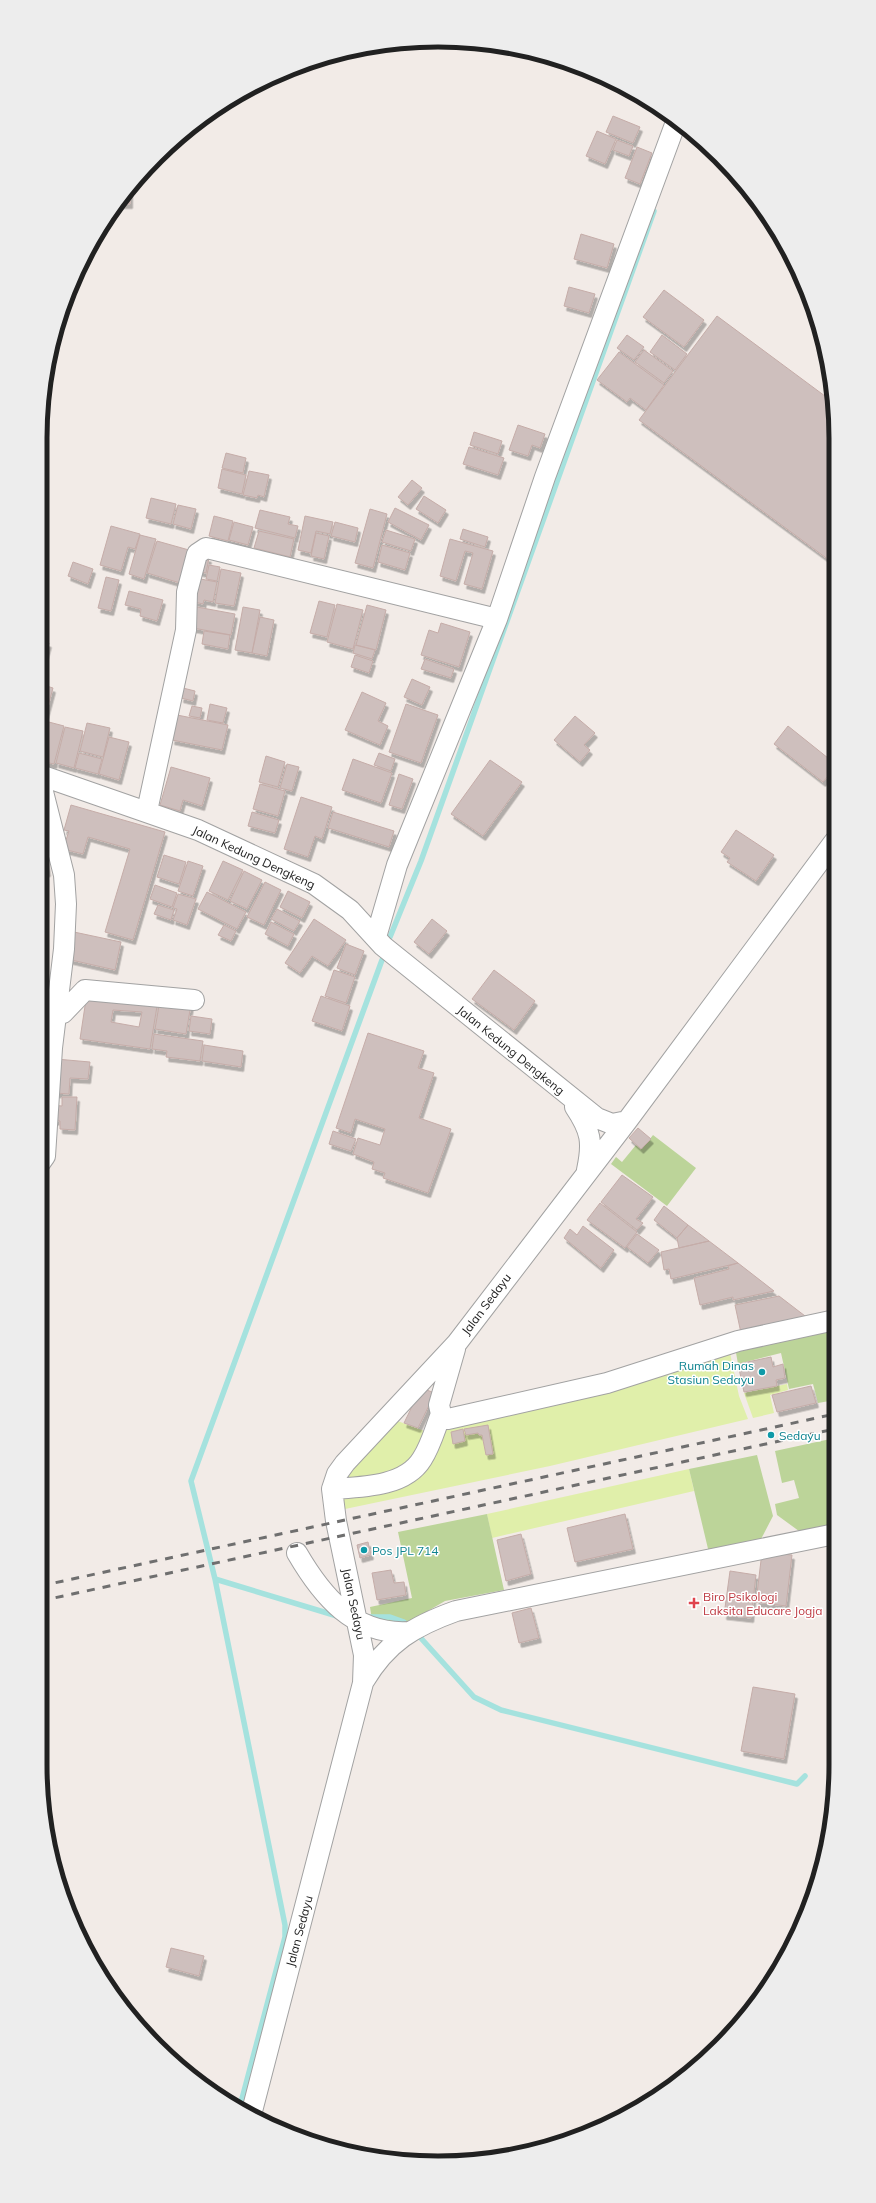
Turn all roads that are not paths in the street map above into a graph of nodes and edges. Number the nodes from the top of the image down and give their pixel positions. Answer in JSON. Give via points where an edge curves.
{"nodes":[{"id":1,"x":674,"y":127,"type":"edge"},
{"id":2,"x":497,"y":619,"type":"junction"},
{"id":3,"x":47,"y":777,"type":"edge"},
{"id":4,"x":47,"y":808,"type":"edge"},
{"id":5,"x":148,"y":811,"type":"junction"},
{"id":6,"x":829,"y":849,"type":"edge"},
{"id":7,"x":376,"y":937,"type":"junction"},
{"id":8,"x":194,"y":1000,"type":"dead end"},
{"id":9,"x":55,"y":1015,"type":"junction"},
{"id":10,"x":569,"y":1097,"type":"junction"},
{"id":11,"x":627,"y":1121,"type":"junction"},
{"id":12,"x":47,"y":1128,"type":"edge"},
{"id":13,"x":587,"y":1172,"type":"junction"},
{"id":14,"x":829,"y":1321,"type":"edge"},
{"id":15,"x":456,"y":1343,"type":"junction"},
{"id":16,"x":441,"y":1414,"type":"junction"},
{"id":17,"x":332,"y":1489,"type":"junction"},
{"id":18,"x":829,"y":1535,"type":"edge"},
{"id":19,"x":297,"y":1553,"type":"dead end"},
{"id":20,"x":358,"y":1622,"type":"junction"},
{"id":21,"x":408,"y":1632,"type":"junction"},
{"id":22,"x":363,"y":1683,"type":"junction"},
{"id":23,"x":252,"y":2109,"type":"edge"}],
"edges":[{"from":1,"to":2,"type":"street","via":[[545,477]]},
{"from":2,"to":5,"type":"street","via":[[211,549],[201,550],[197,554],[187,592],[186,630]]},
{"from":2,"to":7,"type":"street","via":[[397,865]]},
{"from":3,"to":5,"type":"street","name":"Jalan Kedung Dengkeng"},
{"from":4,"to":9,"type":"street","via":[[64,875],[66,904],[64,949]]},
{"from":5,"to":7,"type":"street","name":"Jalan Kedung Dengkeng","via":[[198,830],[314,884],[350,910]]},
{"from":6,"to":11,"type":"street","name":"Jalan Sedayu"},
{"from":7,"to":10,"type":"street","name":"Jalan Kedung Dengkeng","via":[[383,946]]},
{"from":8,"to":9,"type":"street","via":[[85,990],[63,1013]]},
{"from":9,"to":12,"type":"street"},
{"from":10,"to":11,"type":"street","name":"Jalan Kedung Dengkeng","via":[[605,1122]]},
{"from":10,"to":13,"type":"street","via":[[587,1124],[590,1135]]},
{"from":11,"to":13,"type":"street","name":"Jalan Sedayu"},
{"from":13,"to":15,"type":"street","name":"Jalan Sedayu"},
{"from":14,"to":16,"type":"street","via":[[738,1340],[600,1385],[458,1418],[448,1419]]},
{"from":15,"to":16,"type":"street","via":[[440,1395]]},
{"from":15,"to":17,"type":"street","name":"Jalan Sedayu","via":[[345,1463],[337,1474]]},
{"from":16,"to":17,"type":"street","via":[[425,1454],[413,1470],[396,1479],[378,1484]]},
{"from":17,"to":20,"type":"street","name":"Jalan Sedayu","via":[[336,1520]]},
{"from":18,"to":21,"type":"street","via":[[498,1602],[449,1614]]},
{"from":19,"to":20,"type":"street","via":[[329,1598]]},
{"from":20,"to":21,"type":"street","via":[[382,1631]]},
{"from":20,"to":22,"type":"street","name":"Jalan Sedayu","via":[[364,1655]]},
{"from":21,"to":22,"type":"street","via":[[375,1662]]},
{"from":22,"to":23,"type":"street","name":"Jalan Sedayu"}]}
